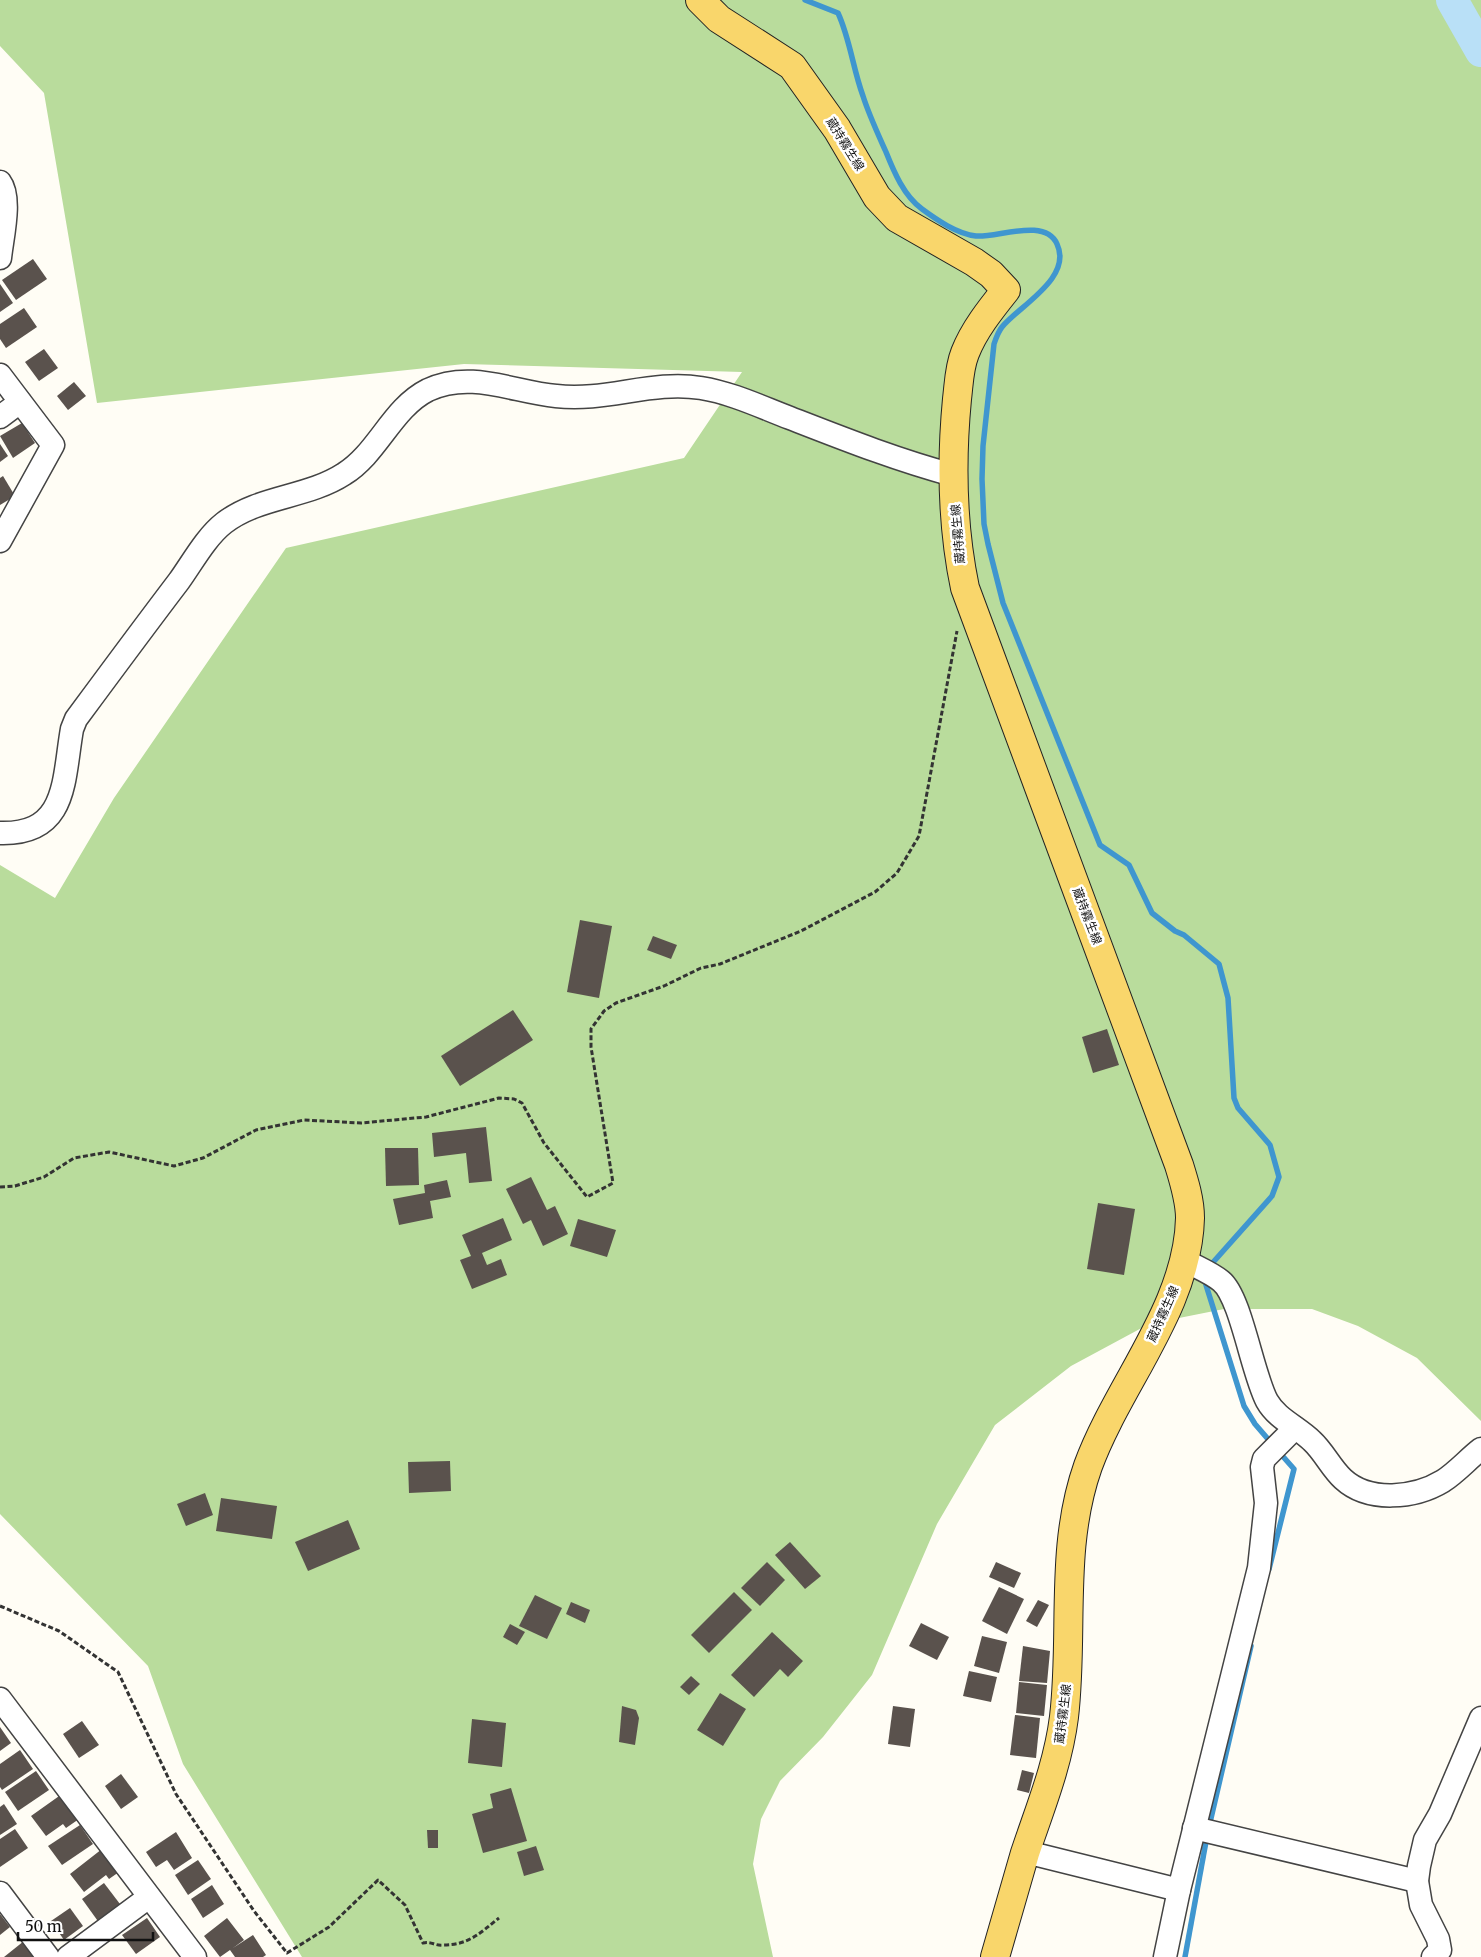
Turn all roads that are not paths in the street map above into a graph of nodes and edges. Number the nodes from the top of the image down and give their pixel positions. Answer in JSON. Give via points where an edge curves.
{"nodes":[{"id":1,"x":700,"y":0,"type":"edge"},
{"id":2,"x":0,"y":182,"type":"edge"},
{"id":3,"x":0,"y":258,"type":"edge"},
{"id":4,"x":0,"y":375,"type":"edge"},
{"id":5,"x":20,"y":402,"type":"junction"},
{"id":6,"x":0,"y":417,"type":"edge"},
{"id":7,"x":953,"y":475,"type":"junction"},
{"id":8,"x":0,"y":541,"type":"edge"},
{"id":9,"x":0,"y":833,"type":"edge"},
{"id":10,"x":1189,"y":1263,"type":"junction"},
{"id":11,"x":1290,"y":1432,"type":"junction"},
{"id":12,"x":1481,"y":1449,"type":"edge"},
{"id":13,"x":0,"y":1700,"type":"edge"},
{"id":14,"x":1481,"y":1718,"type":"edge"},
{"id":15,"x":1204,"y":1830,"type":"junction"},
{"id":16,"x":1026,"y":1852,"type":"junction"},
{"id":17,"x":1418,"y":1881,"type":"junction"},
{"id":18,"x":1179,"y":1890,"type":"junction"},
{"id":19,"x":0,"y":1893,"type":"edge"},
{"id":20,"x":149,"y":1897,"type":"junction"},
{"id":21,"x":48,"y":1957,"type":"edge"},
{"id":22,"x":68,"y":1957,"type":"edge"},
{"id":23,"x":195,"y":1957,"type":"edge"},
{"id":24,"x":995,"y":1957,"type":"edge"},
{"id":25,"x":1165,"y":1957,"type":"edge"},
{"id":26,"x":1433,"y":1957,"type":"edge"}],
"edges":[{"from":1,"to":7,"type":"main road","name":"蔵持霧生線","via":[[719,19],[792,66],[837,129],[877,197],[897,218],[974,262],[1006,290],[981,322],[964,355],[954,432]]},
{"from":2,"to":3,"type":"street","via":[[6,202]]},
{"from":4,"to":5,"type":"street"},
{"from":5,"to":6,"type":"street"},
{"from":5,"to":8,"type":"street","via":[[52,445]]},
{"from":7,"to":9,"type":"street","via":[[705,388],[663,386],[577,398],[473,381],[431,389],[408,404],[360,463],[350,470],[329,483],[251,507],[216,530],[76,719],[60,799],[50,817],[33,829]]},
{"from":7,"to":10,"type":"main road","name":"蔵持霧生線","via":[[958,552],[965,588],[1179,1165],[1190,1216]]},
{"from":10,"to":11,"type":"street","via":[[1220,1281],[1232,1298],[1268,1403]]},
{"from":10,"to":16,"type":"main road","name":"蔵持霧生線","via":[[1142,1360],[1103,1430],[1088,1467],[1074,1521],[1069,1565],[1067,1678],[1062,1726],[1051,1780]]},
{"from":11,"to":12,"type":"street","via":[[1312,1441],[1343,1479],[1370,1495],[1400,1494],[1436,1484]]},
{"from":11,"to":15,"type":"street","via":[[1268,1452],[1262,1467],[1266,1503],[1259,1568]]},
{"from":13,"to":20,"type":"street"},
{"from":14,"to":17,"type":"street","via":[[1440,1814],[1425,1840]]},
{"from":15,"to":17,"type":"street"},
{"from":15,"to":18,"type":"street"},
{"from":16,"to":18,"type":"street"},
{"from":16,"to":24,"type":"main road","name":"蔵持霧生線"},
{"from":17,"to":26,"type":"street","via":[[1421,1905],[1438,1939],[1440,1950]]},
{"from":18,"to":25,"type":"street"},
{"from":19,"to":21,"type":"street"},
{"from":20,"to":22,"type":"street"},
{"from":20,"to":23,"type":"street"}]}
